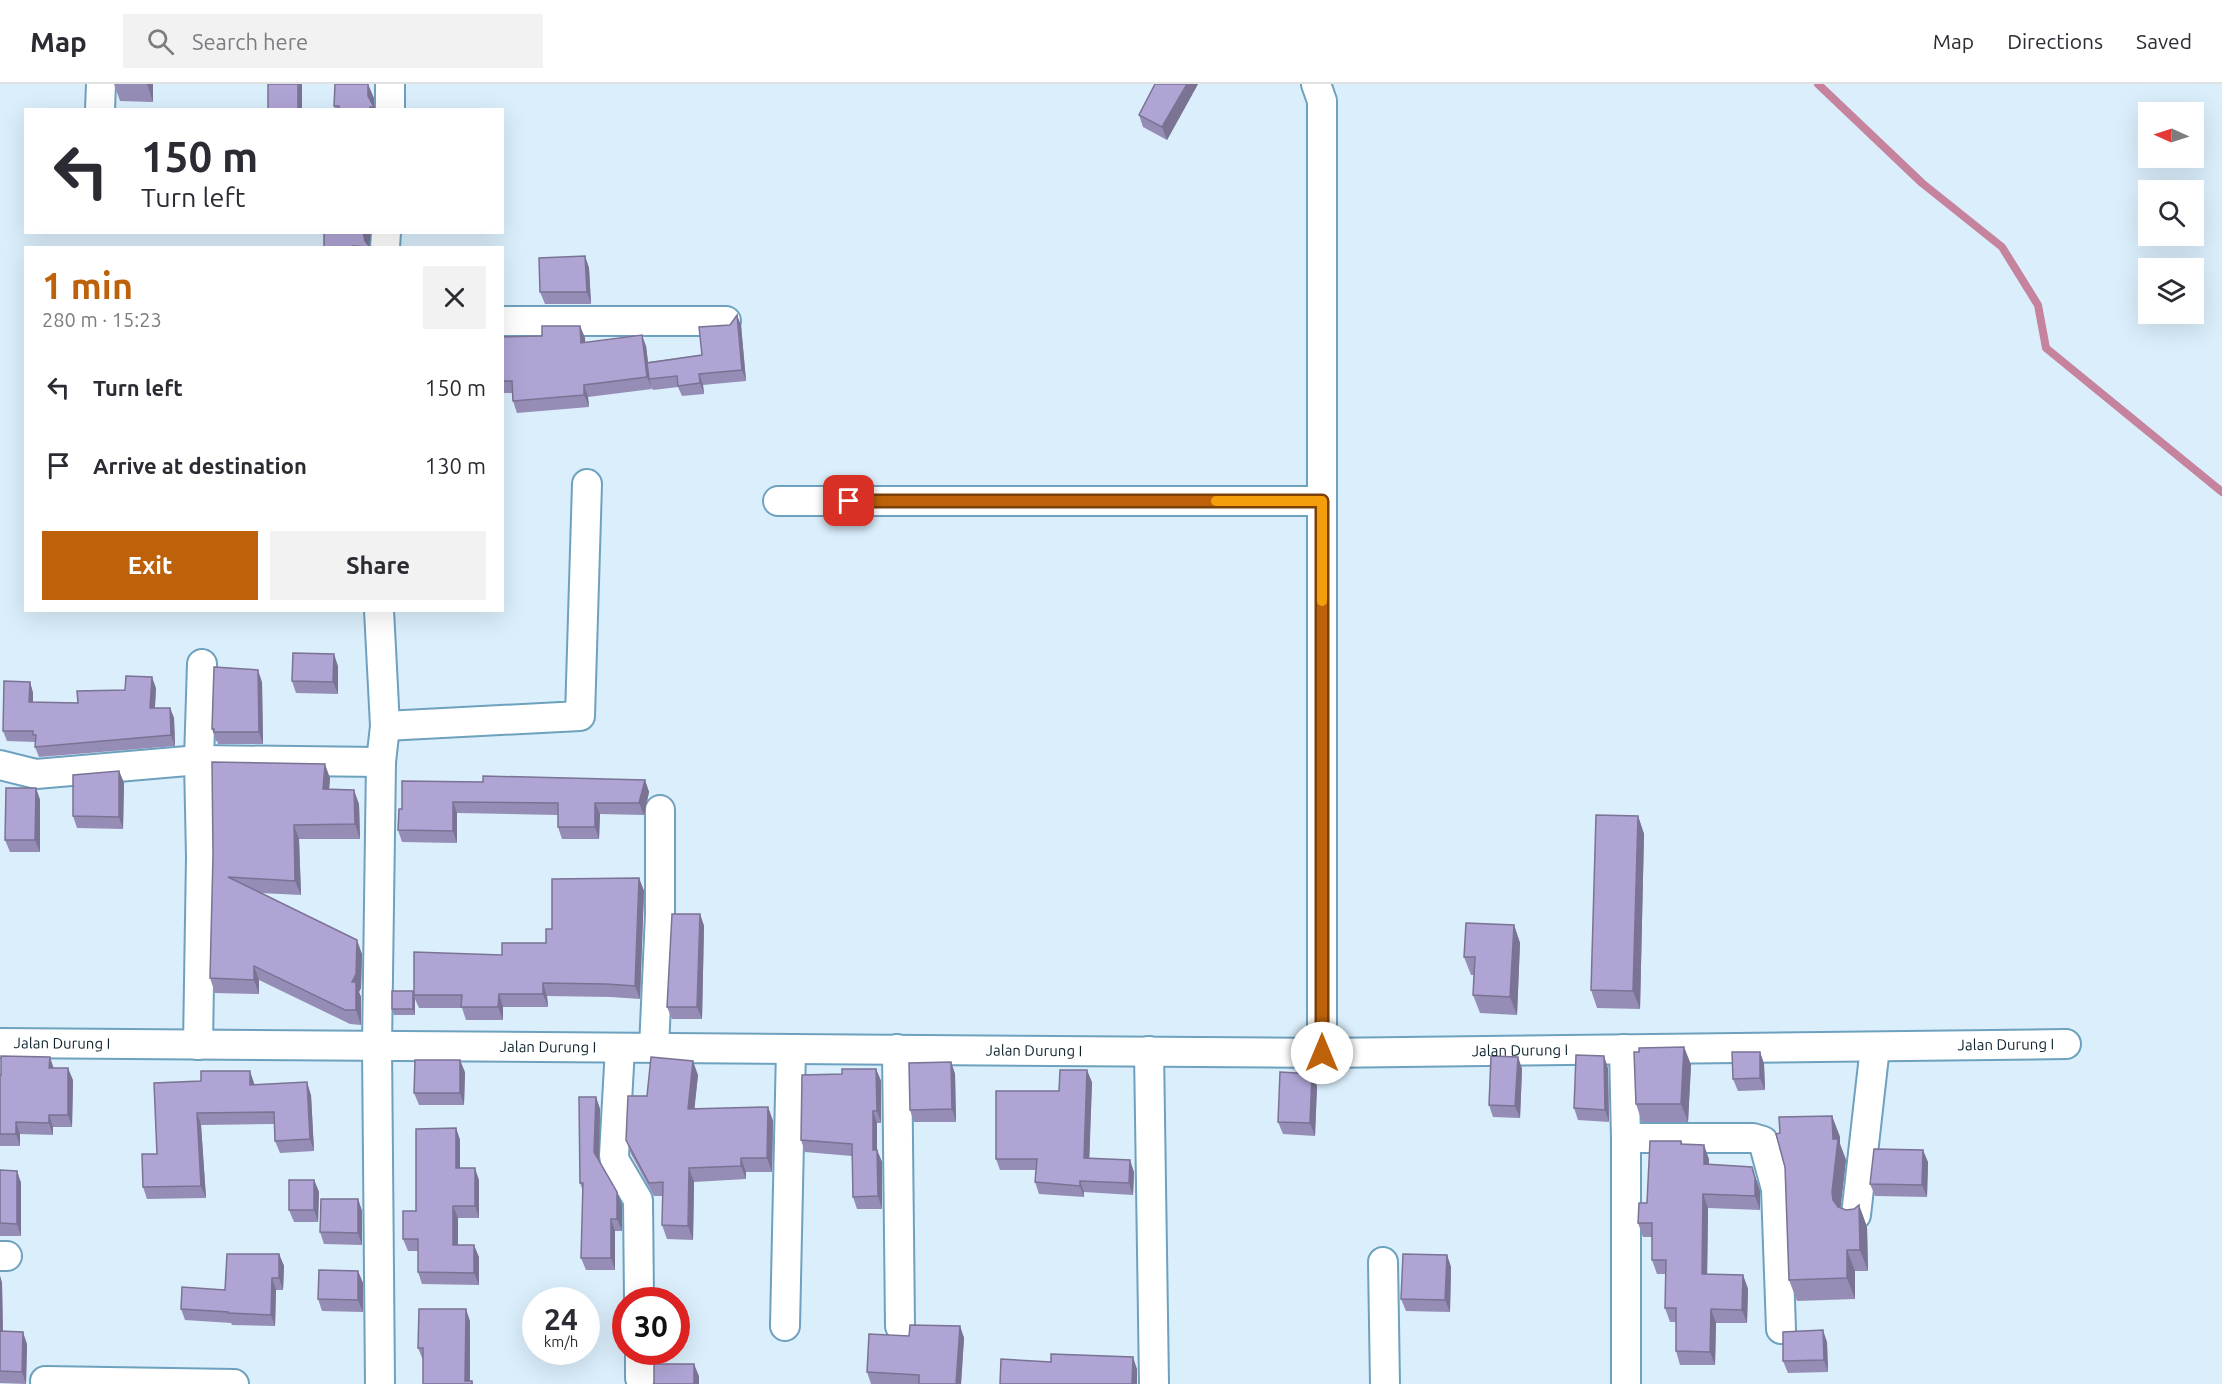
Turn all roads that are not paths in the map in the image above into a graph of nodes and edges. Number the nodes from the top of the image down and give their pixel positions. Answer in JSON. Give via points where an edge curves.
{"nodes":[{"id":1,"x":101,"y":84,"type":"edge"},
{"id":2,"x":390,"y":84,"type":"edge"},
{"id":3,"x":1316,"y":84,"type":"edge"},
{"id":4,"x":100,"y":108,"type":"edge"},
{"id":5,"x":390,"y":108,"type":"edge"},
{"id":6,"x":504,"y":321,"type":"edge"},
{"id":7,"x":726,"y":321,"type":"dead end"},
{"id":8,"x":587,"y":484,"type":"dead end"},
{"id":9,"x":778,"y":501,"type":"dead end"},
{"id":10,"x":1322,"y":501,"type":"junction"},
{"id":11,"x":379,"y":612,"type":"edge"},
{"id":12,"x":202,"y":664,"type":"dead end"},
{"id":13,"x":385,"y":726,"type":"junction"},
{"id":14,"x":199,"y":760,"type":"junction"},
{"id":15,"x":381,"y":762,"type":"junction"},
{"id":16,"x":0,"y":765,"type":"edge"},
{"id":17,"x":660,"y":810,"type":"dead end"},
{"id":18,"x":0,"y":1044,"type":"edge"},
{"id":19,"x":2066,"y":1044,"type":"dead end"},
{"id":20,"x":198,"y":1045,"type":"junction"},
{"id":21,"x":377,"y":1046,"type":"junction"},
{"id":22,"x":1875,"y":1047,"type":"junction"},
{"id":23,"x":620,"y":1048,"type":"junction"},
{"id":24,"x":654,"y":1048,"type":"junction"},
{"id":25,"x":791,"y":1049,"type":"junction"},
{"id":26,"x":897,"y":1049,"type":"junction"},
{"id":27,"x":1624,"y":1049,"type":"junction"},
{"id":28,"x":1149,"y":1051,"type":"junction"},
{"id":29,"x":1322,"y":1053,"type":"junction"},
{"id":30,"x":1626,"y":1138,"type":"junction"},
{"id":31,"x":1856,"y":1215,"type":"edge"},
{"id":32,"x":1383,"y":1262,"type":"dead end"},
{"id":33,"x":639,"y":1287,"type":"edge"},
{"id":34,"x":786,"y":1326,"type":"dead end"},
{"id":35,"x":900,"y":1326,"type":"dead end"},
{"id":36,"x":1781,"y":1329,"type":"dead end"},
{"id":37,"x":45,"y":1381,"type":"dead end"},
{"id":38,"x":232,"y":1384,"type":"edge"},
{"id":39,"x":380,"y":1384,"type":"edge"},
{"id":40,"x":1154,"y":1384,"type":"edge"},
{"id":41,"x":1385,"y":1384,"type":"edge"},
{"id":42,"x":1626,"y":1384,"type":"edge"}],
"edges":[{"from":1,"to":4,"type":"street"},
{"from":2,"to":5,"type":"street"},
{"from":3,"to":10,"type":"street","via":[[1322,101]]},
{"from":6,"to":7,"type":"street"},
{"from":8,"to":13,"type":"street","via":[[580,716]]},
{"from":9,"to":10,"type":"street"},
{"from":10,"to":29,"type":"street"},
{"from":11,"to":13,"type":"street"},
{"from":12,"to":14,"type":"street"},
{"from":13,"to":15,"type":"street"},
{"from":14,"to":15,"type":"street"},
{"from":14,"to":16,"type":"street","via":[[36,774]]},
{"from":14,"to":20,"type":"street"},
{"from":15,"to":21,"type":"street"},
{"from":17,"to":24,"type":"street"},
{"from":18,"to":20,"type":"street","name":"Jalan Durung I"},
{"from":19,"to":22,"type":"street","name":"Jalan Durung I"},
{"from":20,"to":21,"type":"street","name":"Jalan Durung I"},
{"from":21,"to":23,"type":"street","name":"Jalan Durung I"},
{"from":21,"to":39,"type":"street"},
{"from":22,"to":27,"type":"street","name":"Jalan Durung I"},
{"from":22,"to":31,"type":"street"},
{"from":23,"to":24,"type":"street","name":"Jalan Durung I"},
{"from":23,"to":33,"type":"street","via":[[614,1155],[638,1200]]},
{"from":24,"to":25,"type":"street","name":"Jalan Durung I"},
{"from":25,"to":26,"type":"street","name":"Jalan Durung I"},
{"from":25,"to":34,"type":"street"},
{"from":26,"to":28,"type":"street","name":"Jalan Durung I"},
{"from":26,"to":35,"type":"street"},
{"from":27,"to":29,"type":"street","name":"Jalan Durung I"},
{"from":27,"to":30,"type":"street"},
{"from":28,"to":29,"type":"street","name":"Jalan Durung I"},
{"from":28,"to":40,"type":"street"},
{"from":30,"to":36,"type":"street","via":[[1762,1140],[1776,1189]]},
{"from":30,"to":42,"type":"street"},
{"from":32,"to":41,"type":"street"},
{"from":37,"to":38,"type":"street"}]}
